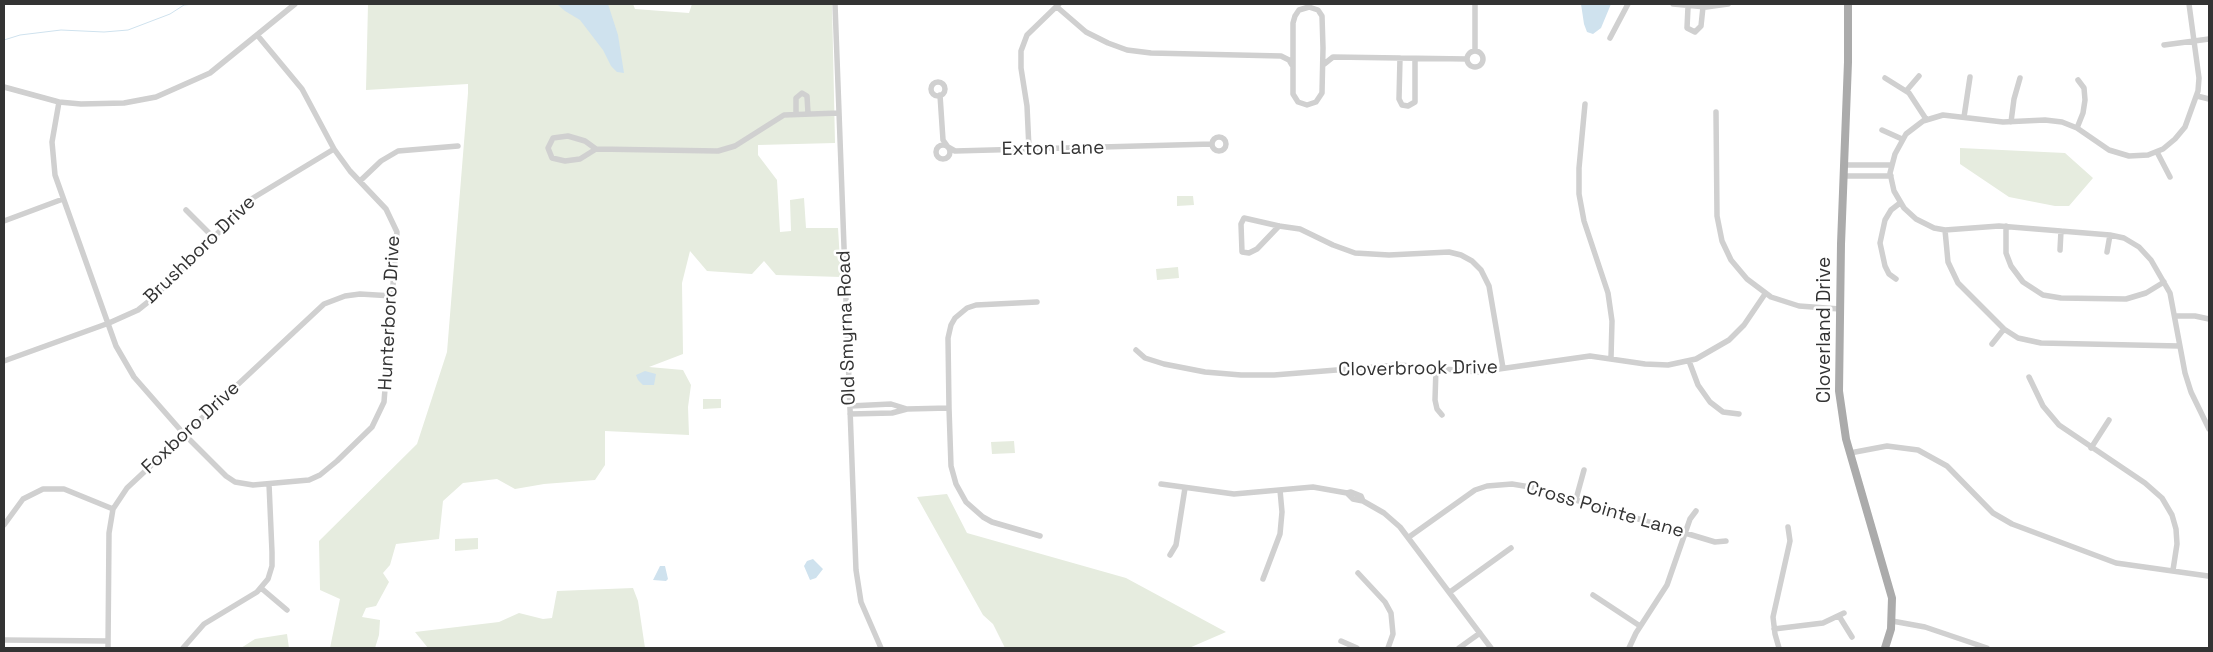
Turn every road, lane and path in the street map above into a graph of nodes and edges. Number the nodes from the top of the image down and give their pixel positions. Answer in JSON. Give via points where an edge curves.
{"nodes":[{"id":1,"x":295,"y":4,"type":"edge"},
{"id":2,"x":835,"y":4,"type":"edge"},
{"id":3,"x":1475,"y":4,"type":"edge"},
{"id":4,"x":1628,"y":4,"type":"edge"},
{"id":5,"x":1673,"y":4,"type":"edge"},
{"id":6,"x":1728,"y":4,"type":"edge"},
{"id":7,"x":1848,"y":4,"type":"edge"},
{"id":8,"x":2189,"y":4,"type":"edge"},
{"id":9,"x":1058,"y":5,"type":"edge"},
{"id":10,"x":1688,"y":7,"type":"junction"},
{"id":11,"x":1703,"y":7,"type":"junction"},
{"id":12,"x":258,"y":36,"type":"junction"},
{"id":13,"x":1610,"y":38,"type":"dead end"},
{"id":14,"x":2209,"y":39,"type":"edge"},
{"id":15,"x":2193,"y":42,"type":"junction"},
{"id":16,"x":2164,"y":45,"type":"dead end"},
{"id":17,"x":1293,"y":46,"type":"junction"},
{"id":18,"x":1323,"y":48,"type":"junction"},
{"id":19,"x":1475,"y":51,"type":"junction"},
{"id":20,"x":1281,"y":56,"type":"junction"},
{"id":21,"x":1333,"y":57,"type":"junction"},
{"id":22,"x":1400,"y":58,"type":"junction"},
{"id":23,"x":1416,"y":59,"type":"junction"},
{"id":24,"x":1467,"y":59,"type":"junction"},
{"id":25,"x":1292,"y":65,"type":"junction"},
{"id":26,"x":1323,"y":65,"type":"junction"},
{"id":27,"x":1919,"y":76,"type":"dead end"},
{"id":28,"x":1970,"y":77,"type":"dead end"},
{"id":29,"x":1885,"y":78,"type":"dead end"},
{"id":30,"x":2020,"y":78,"type":"dead end"},
{"id":31,"x":2078,"y":80,"type":"dead end"},
{"id":32,"x":4,"y":87,"type":"edge"},
{"id":33,"x":1907,"y":90,"type":"junction"},
{"id":34,"x":940,"y":95,"type":"dead end"},
{"id":35,"x":2197,"y":96,"type":"junction"},
{"id":36,"x":2209,"y":98,"type":"edge"},
{"id":37,"x":59,"y":102,"type":"junction"},
{"id":38,"x":1585,"y":104,"type":"dead end"},
{"id":39,"x":1716,"y":112,"type":"dead end"},
{"id":40,"x":796,"y":113,"type":"junction"},
{"id":41,"x":808,"y":113,"type":"junction"},
{"id":42,"x":839,"y":113,"type":"junction"},
{"id":43,"x":1964,"y":117,"type":"junction"},
{"id":44,"x":1926,"y":119,"type":"junction"},
{"id":45,"x":2011,"y":122,"type":"junction"},
{"id":46,"x":2077,"y":128,"type":"junction"},
{"id":47,"x":1882,"y":130,"type":"dead end"},
{"id":48,"x":1902,"y":139,"type":"junction"},
{"id":49,"x":1212,"y":144,"type":"dead end"},
{"id":50,"x":458,"y":146,"type":"dead end"},
{"id":51,"x":334,"y":149,"type":"junction"},
{"id":52,"x":596,"y":149,"type":"junction"},
{"id":53,"x":1029,"y":149,"type":"junction"},
{"id":54,"x":2157,"y":152,"type":"junction"},
{"id":55,"x":1844,"y":165,"type":"junction"},
{"id":56,"x":1891,"y":171,"type":"junction"},
{"id":57,"x":1844,"y":176,"type":"junction"},
{"id":58,"x":2170,"y":178,"type":"dead end"},
{"id":59,"x":360,"y":181,"type":"junction"},
{"id":60,"x":62,"y":199,"type":"junction"},
{"id":61,"x":1900,"y":203,"type":"junction"},
{"id":62,"x":186,"y":210,"type":"dead end"},
{"id":63,"x":4,"y":221,"type":"edge"},
{"id":64,"x":1278,"y":226,"type":"junction"},
{"id":65,"x":2006,"y":226,"type":"junction"},
{"id":66,"x":1945,"y":230,"type":"junction"},
{"id":67,"x":2061,"y":231,"type":"junction"},
{"id":68,"x":2110,"y":235,"type":"junction"},
{"id":69,"x":213,"y":237,"type":"junction"},
{"id":70,"x":2060,"y":250,"type":"dead end"},
{"id":71,"x":2107,"y":252,"type":"dead end"},
{"id":72,"x":1896,"y":278,"type":"dead end"},
{"id":73,"x":2164,"y":282,"type":"junction"},
{"id":74,"x":1765,"y":294,"type":"junction"},
{"id":75,"x":392,"y":296,"type":"junction"},
{"id":76,"x":1038,"y":302,"type":"dead end"},
{"id":77,"x":1840,"y":310,"type":"junction"},
{"id":78,"x":2175,"y":316,"type":"junction"},
{"id":79,"x":2209,"y":320,"type":"edge"},
{"id":80,"x":109,"y":323,"type":"junction"},
{"id":81,"x":2004,"y":329,"type":"junction"},
{"id":82,"x":1992,"y":344,"type":"dead end"},
{"id":83,"x":2180,"y":346,"type":"junction"},
{"id":84,"x":1136,"y":350,"type":"dead end"},
{"id":85,"x":1611,"y":358,"type":"junction"},
{"id":86,"x":4,"y":361,"type":"edge"},
{"id":87,"x":1689,"y":361,"type":"junction"},
{"id":88,"x":1436,"y":368,"type":"junction"},
{"id":89,"x":1503,"y":368,"type":"junction"},
{"id":90,"x":2029,"y":377,"type":"dead end"},
{"id":91,"x":850,"y":406,"type":"junction"},
{"id":92,"x":949,"y":408,"type":"junction"},
{"id":93,"x":907,"y":409,"type":"junction"},
{"id":94,"x":850,"y":414,"type":"junction"},
{"id":95,"x":1739,"y":414,"type":"dead end"},
{"id":96,"x":1442,"y":416,"type":"dead end"},
{"id":97,"x":2109,"y":420,"type":"dead end"},
{"id":98,"x":2209,"y":427,"type":"edge"},
{"id":99,"x":184,"y":434,"type":"junction"},
{"id":100,"x":2091,"y":448,"type":"junction"},
{"id":101,"x":1850,"y":453,"type":"junction"},
{"id":102,"x":1584,"y":470,"type":"dead end"},
{"id":103,"x":269,"y":484,"type":"junction"},
{"id":104,"x":1161,"y":484,"type":"dead end"},
{"id":105,"x":1185,"y":488,"type":"junction"},
{"id":106,"x":1280,"y":490,"type":"junction"},
{"id":107,"x":1576,"y":499,"type":"junction"},
{"id":108,"x":113,"y":509,"type":"junction"},
{"id":109,"x":1696,"y":511,"type":"dead end"},
{"id":110,"x":4,"y":525,"type":"edge"},
{"id":111,"x":1788,"y":526,"type":"dead end"},
{"id":112,"x":1685,"y":533,"type":"junction"},
{"id":113,"x":1040,"y":536,"type":"dead end"},
{"id":114,"x":1409,"y":537,"type":"junction"},
{"id":115,"x":1726,"y":542,"type":"dead end"},
{"id":116,"x":1511,"y":548,"type":"dead end"},
{"id":117,"x":1170,"y":555,"type":"dead end"},
{"id":118,"x":2173,"y":570,"type":"junction"},
{"id":119,"x":1358,"y":573,"type":"dead end"},
{"id":120,"x":2208,"y":576,"type":"dead end"},
{"id":121,"x":1263,"y":579,"type":"dead end"},
{"id":122,"x":261,"y":588,"type":"junction"},
{"id":123,"x":1450,"y":592,"type":"junction"},
{"id":124,"x":1593,"y":595,"type":"dead end"},
{"id":125,"x":287,"y":610,"type":"dead end"},
{"id":126,"x":1892,"y":621,"type":"junction"},
{"id":127,"x":1640,"y":626,"type":"junction"},
{"id":128,"x":1774,"y":629,"type":"junction"},
{"id":129,"x":1480,"y":633,"type":"junction"},
{"id":130,"x":1852,"y":637,"type":"dead end"},
{"id":131,"x":4,"y":640,"type":"edge"},
{"id":132,"x":108,"y":641,"type":"junction"},
{"id":133,"x":1341,"y":641,"type":"dead end"},
{"id":134,"x":108,"y":648,"type":"edge"},
{"id":135,"x":183,"y":648,"type":"edge"},
{"id":136,"x":881,"y":648,"type":"edge"},
{"id":137,"x":1357,"y":648,"type":"edge"},
{"id":138,"x":1388,"y":648,"type":"edge"},
{"id":139,"x":1459,"y":648,"type":"edge"},
{"id":140,"x":1491,"y":648,"type":"edge"},
{"id":141,"x":1629,"y":648,"type":"edge"},
{"id":142,"x":1779,"y":648,"type":"edge"},
{"id":143,"x":1885,"y":648,"type":"edge"},
{"id":144,"x":1988,"y":648,"type":"edge"}],
"edges":[{"from":1,"to":12,"type":"street"},
{"from":2,"to":42,"type":"street","name":"Old Smyrna Road"},
{"from":3,"to":19,"type":"street"},
{"from":4,"to":13,"type":"street"},
{"from":5,"to":10,"type":"street"},
{"from":6,"to":11,"type":"street"},
{"from":7,"to":55,"type":"main road","name":"Cloverland Drive"},
{"from":8,"to":15,"type":"street"},
{"from":9,"to":20,"type":"street","via":[[1086,32],[1128,50]]},
{"from":9,"to":53,"type":"street","via":[[1027,35],[1021,51]]},
{"from":10,"to":11,"type":"street"},
{"from":10,"to":11,"type":"street","via":[[1687,28],[1695,32],[1701,26]]},
{"from":12,"to":37,"type":"street","via":[[210,73],[156,97],[102,104]]},
{"from":12,"to":51,"type":"street","name":"Hunterboro Drive","via":[[302,89]]},
{"from":14,"to":15,"type":"street"},
{"from":15,"to":16,"type":"street"},
{"from":15,"to":35,"type":"street","via":[[2199,75]]},
{"from":17,"to":18,"type":"street","via":[[1295,16],[1301,9],[1309,7],[1318,10],[1322,16]]},
{"from":17,"to":20,"type":"street"},
{"from":17,"to":25,"type":"street"},
{"from":18,"to":21,"type":"street"},
{"from":18,"to":26,"type":"street"},
{"from":19,"to":24,"type":"street","via":[[1468,54]]},
{"from":19,"to":24,"type":"street","via":[[1482,55],[1480,65],[1473,67]]},
{"from":20,"to":25,"type":"street"},
{"from":21,"to":22,"type":"street"},
{"from":21,"to":26,"type":"street"},
{"from":22,"to":23,"type":"street"},
{"from":22,"to":23,"type":"street","via":[[1399,100],[1408,106],[1414,102]]},
{"from":23,"to":24,"type":"street"},
{"from":25,"to":26,"type":"street","via":[[1293,96],[1307,105],[1316,102],[1321,95]]},
{"from":27,"to":33,"type":"street"},
{"from":28,"to":43,"type":"street"},
{"from":29,"to":33,"type":"street"},
{"from":30,"to":45,"type":"street"},
{"from":31,"to":46,"type":"street","via":[[2084,88],[2085,100]]},
{"from":32,"to":37,"type":"street"},
{"from":33,"to":44,"type":"street"},
{"from":34,"to":53,"type":"street","name":"Exton Lane","via":[[943,138],[948,147],[955,151]]},
{"from":35,"to":36,"type":"street"},
{"from":35,"to":54,"type":"street","via":[[2182,132]]},
{"from":37,"to":60,"type":"street","name":"Hunterboro Drive","via":[[52,160]]},
{"from":38,"to":85,"type":"street","via":[[1579,194],[1584,221],[1608,294],[1612,321]]},
{"from":39,"to":74,"type":"street","via":[[1717,211],[1721,238],[1735,267]]},
{"from":40,"to":41,"type":"street"},
{"from":40,"to":41,"type":"street","via":[[796,98],[802,93],[807,97]]},
{"from":40,"to":52,"type":"street","via":[[777,118],[726,150]]},
{"from":41,"to":42,"type":"street"},
{"from":42,"to":91,"type":"street","name":"Old Smyrna Road"},
{"from":43,"to":44,"type":"street","via":[[1944,115]]},
{"from":43,"to":45,"type":"street"},
{"from":44,"to":48,"type":"street"},
{"from":45,"to":46,"type":"street","via":[[2050,120]]},
{"from":46,"to":54,"type":"street","via":[[2117,153],[2141,156]]},
{"from":47,"to":48,"type":"street"},
{"from":48,"to":56,"type":"street"},
{"from":49,"to":53,"type":"street","name":"Exton Lane"},
{"from":50,"to":59,"type":"street","via":[[398,151],[381,161]]},
{"from":51,"to":59,"type":"street","name":"Hunterboro Drive"},
{"from":51,"to":69,"type":"street","name":"Brushboro Drive","via":[[262,191]]},
{"from":52,"to":52,"type":"street","via":[[580,159],[565,161],[552,158],[548,148],[553,138],[568,136]]},
{"from":54,"to":58,"type":"street"},
{"from":55,"to":56,"type":"street"},
{"from":55,"to":57,"type":"main road","name":"Cloverland Drive"},
{"from":56,"to":57,"type":"street"},
{"from":56,"to":61,"type":"street"},
{"from":57,"to":77,"type":"main road","name":"Cloverland Drive"},
{"from":59,"to":75,"type":"street","name":"Hunterboro Drive","via":[[386,209],[397,232]]},
{"from":60,"to":63,"type":"street"},
{"from":60,"to":80,"type":"street","name":"Hunterboro Drive"},
{"from":61,"to":66,"type":"street","via":[[1916,219]]},
{"from":61,"to":72,"type":"street","via":[[1888,215],[1880,239],[1885,266]]},
{"from":62,"to":69,"type":"street"},
{"from":64,"to":64,"type":"street","via":[[1243,218],[1242,252],[1257,249]]},
{"from":64,"to":89,"type":"street","via":[[1300,229],[1355,252],[1389,255],[1449,252],[1472,260],[1488,284]]},
{"from":65,"to":66,"type":"street"},
{"from":65,"to":67,"type":"street"},
{"from":65,"to":73,"type":"street","via":[[2006,253],[2011,266],[2023,282],[2043,295],[2126,299]]},
{"from":66,"to":81,"type":"street","via":[[1947,256],[1955,278]]},
{"from":67,"to":68,"type":"street"},
{"from":67,"to":70,"type":"street"},
{"from":68,"to":71,"type":"street"},
{"from":68,"to":73,"type":"street","via":[[2139,247]]},
{"from":69,"to":80,"type":"street","name":"Brushboro Drive","via":[[146,304]]},
{"from":73,"to":78,"type":"street"},
{"from":74,"to":77,"type":"street","via":[[1799,306]]},
{"from":74,"to":87,"type":"street","name":"Cloverbrook Drive","via":[[1733,337]]},
{"from":75,"to":99,"type":"street","name":"Foxboro Drive","via":[[360,294],[324,304]]},
{"from":75,"to":103,"type":"street","name":"Hunterboro Drive","via":[[387,387],[372,427],[320,475],[307,480]]},
{"from":76,"to":92,"type":"street","via":[[976,305],[955,318],[948,338]]},
{"from":77,"to":101,"type":"main road","name":"Cloverland Drive","via":[[1839,391]]},
{"from":78,"to":79,"type":"street"},
{"from":78,"to":83,"type":"street"},
{"from":80,"to":86,"type":"street","name":"Brushboro Drive"},
{"from":80,"to":99,"type":"street","name":"Hunterboro Drive","via":[[123,360],[134,377]]},
{"from":81,"to":82,"type":"street"},
{"from":81,"to":83,"type":"street","via":[[2018,338],[2036,343]]},
{"from":83,"to":98,"type":"street","via":[[2189,387]]},
{"from":84,"to":88,"type":"street","name":"Cloverbrook Drive","via":[[1144,358],[1164,364],[1229,374],[1274,375],[1395,365]]},
{"from":85,"to":87,"type":"street","name":"Cloverbrook Drive","via":[[1658,365]]},
{"from":85,"to":89,"type":"street","name":"Cloverbrook Drive","via":[[1577,356]]},
{"from":87,"to":95,"type":"street","via":[[1698,385],[1710,402],[1721,411]]},
{"from":88,"to":89,"type":"street","name":"Cloverbrook Drive","via":[[1474,372]]},
{"from":88,"to":96,"type":"street","via":[[1435,400]]},
{"from":90,"to":100,"type":"street","via":[[2050,415]]},
{"from":91,"to":93,"type":"street","via":[[891,404]]},
{"from":91,"to":94,"type":"street","name":"Old Smyrna Road"},
{"from":92,"to":93,"type":"street"},
{"from":92,"to":113,"type":"street","via":[[951,466],[966,502],[992,522]]},
{"from":93,"to":94,"type":"street","via":[[892,413]]},
{"from":94,"to":136,"type":"street","name":"Old Smyrna Road","via":[[857,585]]},
{"from":97,"to":100,"type":"street"},
{"from":99,"to":103,"type":"street","name":"Hunterboro Drive","via":[[226,476],[243,484]]},
{"from":99,"to":108,"type":"street","name":"Foxboro Drive","via":[[131,484]]},
{"from":100,"to":118,"type":"street","via":[[2162,498],[2176,529]]},
{"from":101,"to":118,"type":"street","via":[[1887,446],[1918,450],[1947,466],[1993,512],[2012,524],[2116,563]]},
{"from":101,"to":126,"type":"main road","name":"Cloverland Drive","via":[[1890,588]]},
{"from":102,"to":107,"type":"street"},
{"from":103,"to":122,"type":"street","via":[[272,560],[268,578]]},
{"from":104,"to":105,"type":"street"},
{"from":105,"to":106,"type":"street","via":[[1234,494]]},
{"from":105,"to":117,"type":"street","via":[[1176,545]]},
{"from":106,"to":114,"type":"street","via":[[1322,487],[1356,494],[1388,516]]},
{"from":106,"to":121,"type":"street","via":[[1280,534]]},
{"from":107,"to":112,"type":"street","name":"Cross Pointe Lane"},
{"from":107,"to":114,"type":"street","name":"Cross Pointe Lane","via":[[1524,485],[1484,487],[1465,496]]},
{"from":108,"to":110,"type":"street","via":[[64,490],[43,489],[23,499]]},
{"from":108,"to":132,"type":"street","name":"Foxboro Drive","via":[[109,533]]},
{"from":109,"to":112,"type":"street"},
{"from":111,"to":128,"type":"street","via":[[1790,537],[1774,609]]},
{"from":112,"to":115,"type":"street","name":"Cross Pointe Lane"},
{"from":112,"to":127,"type":"street","via":[[1667,584]]},
{"from":114,"to":123,"type":"street"},
{"from":116,"to":123,"type":"street"},
{"from":118,"to":120,"type":"street"},
{"from":119,"to":138,"type":"street","via":[[1384,600],[1391,613],[1393,634]]},
{"from":122,"to":125,"type":"street"},
{"from":122,"to":135,"type":"street","via":[[250,598],[204,624]]},
{"from":123,"to":129,"type":"street"},
{"from":124,"to":127,"type":"street"},
{"from":126,"to":143,"type":"main road","name":"Cloverland Drive"},
{"from":126,"to":144,"type":"street","via":[[1925,627]]},
{"from":127,"to":141,"type":"street"},
{"from":128,"to":130,"type":"street","via":[[1821,623],[1842,615]]},
{"from":128,"to":142,"type":"street"},
{"from":129,"to":139,"type":"street"},
{"from":129,"to":140,"type":"street"},
{"from":131,"to":132,"type":"street"},
{"from":132,"to":134,"type":"street","name":"Foxboro Drive"},
{"from":133,"to":137,"type":"street"}]}
